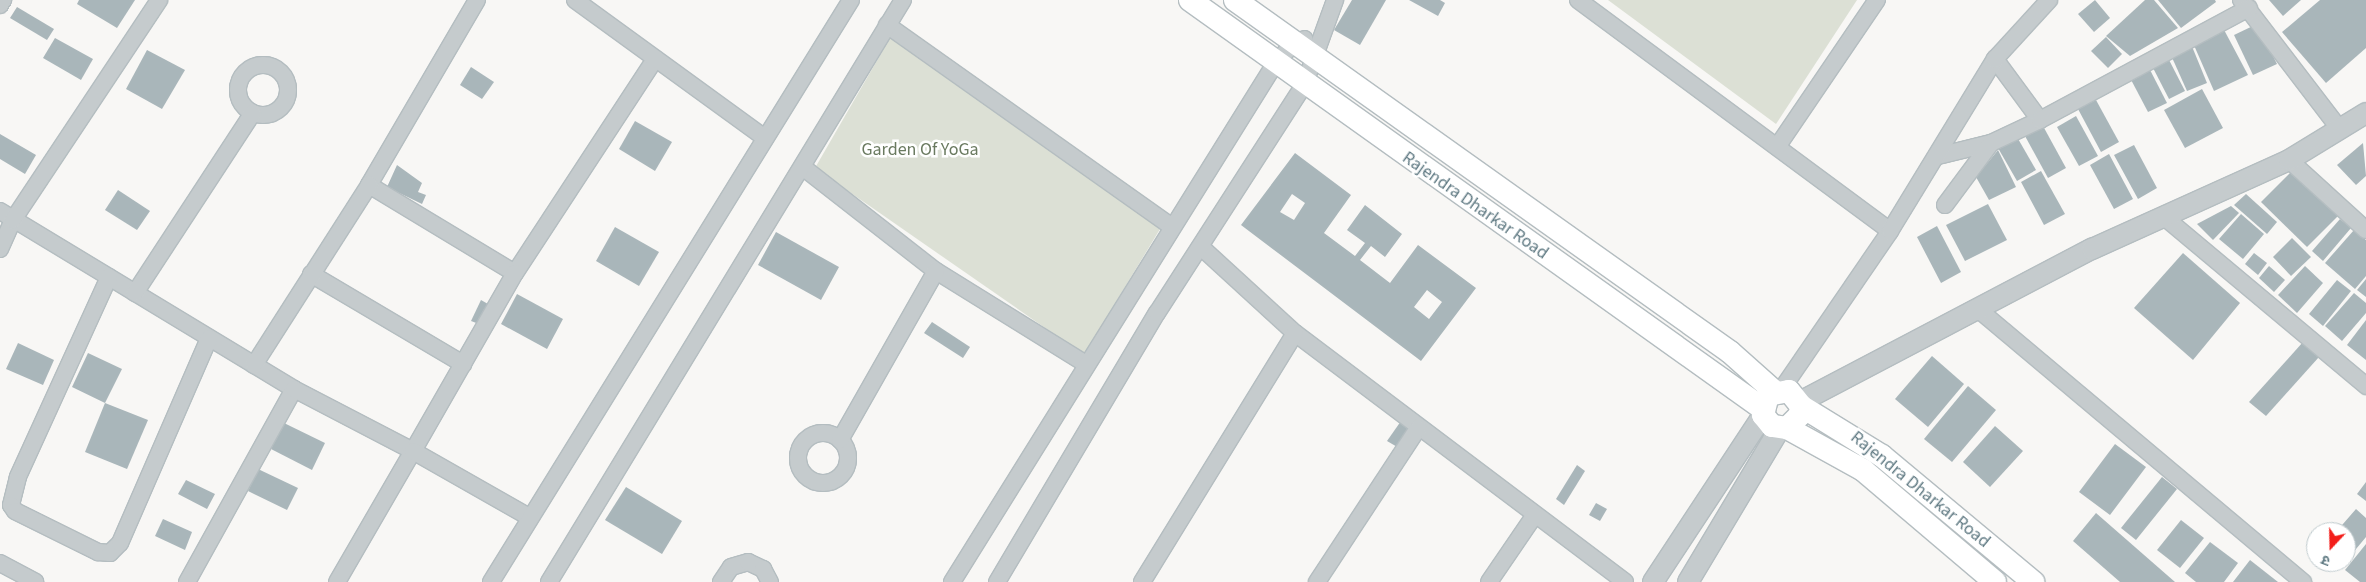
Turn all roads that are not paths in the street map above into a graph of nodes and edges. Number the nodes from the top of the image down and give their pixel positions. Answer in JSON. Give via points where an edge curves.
{"nodes":[{"id":1,"x":3,"y":0,"type":"edge"},
{"id":2,"x":159,"y":0,"type":"edge"},
{"id":3,"x":477,"y":0,"type":"edge"},
{"id":4,"x":575,"y":0,"type":"edge"},
{"id":5,"x":851,"y":0,"type":"edge"},
{"id":6,"x":903,"y":0,"type":"edge"},
{"id":7,"x":1190,"y":0,"type":"edge"},
{"id":8,"x":1235,"y":0,"type":"edge"},
{"id":9,"x":1335,"y":0,"type":"edge"},
{"id":10,"x":1578,"y":0,"type":"edge"},
{"id":11,"x":1877,"y":0,"type":"edge"},
{"id":12,"x":2049,"y":0,"type":"edge"},
{"id":13,"x":2245,"y":4,"type":"edge"},
{"id":14,"x":0,"y":5,"type":"edge"},
{"id":15,"x":887,"y":25,"type":"junction"},
{"id":16,"x":1319,"y":35,"type":"junction"},
{"id":17,"x":1294,"y":42,"type":"junction"},
{"id":18,"x":655,"y":59,"type":"junction"},
{"id":19,"x":1996,"y":59,"type":"junction"},
{"id":20,"x":1317,"y":60,"type":"junction"},
{"id":21,"x":1276,"y":62,"type":"junction"},
{"id":22,"x":1305,"y":83,"type":"junction"},
{"id":23,"x":253,"y":113,"type":"dead end"},
{"id":24,"x":2366,"y":113,"type":"edge"},
{"id":25,"x":2040,"y":120,"type":"junction"},
{"id":26,"x":2339,"y":128,"type":"junction"},
{"id":27,"x":765,"y":138,"type":"junction"},
{"id":28,"x":1991,"y":142,"type":"junction"},
{"id":29,"x":1777,"y":147,"type":"junction"},
{"id":30,"x":1938,"y":156,"type":"junction"},
{"id":31,"x":2289,"y":160,"type":"junction"},
{"id":32,"x":804,"y":168,"type":"junction"},
{"id":33,"x":370,"y":185,"type":"junction"},
{"id":34,"x":1945,"y":205,"type":"dead end"},
{"id":35,"x":7,"y":216,"type":"edge"},
{"id":36,"x":2163,"y":216,"type":"junction"},
{"id":37,"x":1171,"y":226,"type":"junction"},
{"id":38,"x":2366,"y":230,"type":"edge"},
{"id":39,"x":1890,"y":231,"type":"junction"},
{"id":40,"x":1201,"y":247,"type":"junction"},
{"id":41,"x":0,"y":249,"type":"edge"},
{"id":42,"x":936,"y":271,"type":"junction"},
{"id":43,"x":515,"y":272,"type":"junction"},
{"id":44,"x":311,"y":274,"type":"junction"},
{"id":45,"x":110,"y":277,"type":"junction"},
{"id":46,"x":136,"y":293,"type":"junction"},
{"id":47,"x":1979,"y":310,"type":"junction"},
{"id":48,"x":1296,"y":333,"type":"junction"},
{"id":49,"x":209,"y":338,"type":"junction"},
{"id":50,"x":463,"y":364,"type":"junction"},
{"id":51,"x":1086,"y":364,"type":"junction"},
{"id":52,"x":254,"y":366,"type":"junction"},
{"id":53,"x":2366,"y":386,"type":"edge"},
{"id":54,"x":294,"y":389,"type":"junction"},
{"id":55,"x":1781,"y":408,"type":"junction"},
{"id":56,"x":1418,"y":428,"type":"junction"},
{"id":57,"x":840,"y":440,"type":"dead end"},
{"id":58,"x":413,"y":451,"type":"junction"},
{"id":59,"x":1534,"y":516,"type":"junction"},
{"id":60,"x":529,"y":517,"type":"junction"},
{"id":61,"x":2,"y":569,"type":"edge"},
{"id":62,"x":35,"y":582,"type":"edge"},
{"id":63,"x":187,"y":582,"type":"edge"},
{"id":64,"x":337,"y":582,"type":"edge"},
{"id":65,"x":491,"y":582,"type":"edge"},
{"id":66,"x":548,"y":582,"type":"edge"},
{"id":67,"x":721,"y":582,"type":"edge"},
{"id":68,"x":770,"y":582,"type":"edge"},
{"id":69,"x":952,"y":582,"type":"edge"},
{"id":70,"x":997,"y":582,"type":"edge"},
{"id":71,"x":1142,"y":582,"type":"edge"},
{"id":72,"x":1317,"y":582,"type":"edge"},
{"id":73,"x":1489,"y":582,"type":"edge"},
{"id":74,"x":1625,"y":582,"type":"edge"},
{"id":75,"x":1653,"y":582,"type":"edge"},
{"id":76,"x":1688,"y":582,"type":"edge"},
{"id":77,"x":1995,"y":582,"type":"edge"},
{"id":78,"x":2033,"y":582,"type":"edge"},
{"id":79,"x":2303,"y":582,"type":"edge"}],
"edges":[{"from":1,"to":14,"type":"street"},
{"from":2,"to":35,"type":"street"},
{"from":3,"to":33,"type":"street"},
{"from":4,"to":18,"type":"street"},
{"from":5,"to":27,"type":"street"},
{"from":6,"to":15,"type":"street"},
{"from":7,"to":21,"type":"main road","name":"Rajendra Dharkar Road"},
{"from":8,"to":17,"type":"main road","name":"Rajendra Dharkar Road"},
{"from":9,"to":16,"type":"street"},
{"from":10,"to":29,"type":"street"},
{"from":11,"to":29,"type":"street"},
{"from":12,"to":19,"type":"street"},
{"from":13,"to":25,"type":"street"},
{"from":13,"to":26,"type":"street"},
{"from":15,"to":32,"type":"street"},
{"from":15,"to":37,"type":"street"},
{"from":16,"to":17,"type":"street"},
{"from":16,"to":20,"type":"street"},
{"from":17,"to":20,"type":"main road","name":"Rajendra Dharkar Road"},
{"from":17,"to":21,"type":"street"},
{"from":18,"to":27,"type":"street"},
{"from":18,"to":43,"type":"street"},
{"from":19,"to":25,"type":"street"},
{"from":19,"to":30,"type":"street"},
{"from":20,"to":22,"type":"street"},
{"from":20,"to":55,"type":"main road","name":"Rajendra Dharkar Road","via":[[1730,352]]},
{"from":21,"to":22,"type":"main road","name":"Rajendra Dharkar Road"},
{"from":21,"to":37,"type":"street"},
{"from":22,"to":40,"type":"street"},
{"from":22,"to":55,"type":"main road","name":"Rajendra Dharkar Road"},
{"from":23,"to":46,"type":"street"},
{"from":24,"to":26,"type":"street"},
{"from":25,"to":28,"type":"street"},
{"from":26,"to":31,"type":"street"},
{"from":27,"to":60,"type":"street"},
{"from":28,"to":30,"type":"street"},
{"from":28,"to":34,"type":"street"},
{"from":29,"to":39,"type":"street"},
{"from":30,"to":39,"type":"street"},
{"from":31,"to":36,"type":"street"},
{"from":31,"to":38,"type":"street"},
{"from":32,"to":42,"type":"street"},
{"from":32,"to":66,"type":"street"},
{"from":33,"to":43,"type":"street"},
{"from":33,"to":44,"type":"street"},
{"from":35,"to":41,"type":"street"},
{"from":35,"to":45,"type":"street"},
{"from":36,"to":47,"type":"street"},
{"from":36,"to":53,"type":"street"},
{"from":37,"to":51,"type":"street"},
{"from":39,"to":55,"type":"street"},
{"from":40,"to":48,"type":"street"},
{"from":40,"to":70,"type":"street"},
{"from":42,"to":51,"type":"street"},
{"from":42,"to":57,"type":"street"},
{"from":43,"to":50,"type":"street"},
{"from":44,"to":50,"type":"street"},
{"from":44,"to":52,"type":"street"},
{"from":45,"to":46,"type":"street"},
{"from":45,"to":49,"type":"street","via":[[18,477],[11,505],[15,511],[98,552],[110,554],[120,543]]},
{"from":46,"to":49,"type":"street"},
{"from":47,"to":55,"type":"street"},
{"from":47,"to":79,"type":"street"},
{"from":48,"to":56,"type":"street"},
{"from":48,"to":71,"type":"street"},
{"from":49,"to":52,"type":"street"},
{"from":50,"to":58,"type":"street"},
{"from":51,"to":69,"type":"street"},
{"from":52,"to":54,"type":"street"},
{"from":54,"to":58,"type":"street"},
{"from":54,"to":63,"type":"street"},
{"from":55,"to":75,"type":"street"},
{"from":55,"to":76,"type":"street"},
{"from":55,"to":77,"type":"main road","name":"Rajendra Dharkar Road","via":[[1863,470]]},
{"from":55,"to":78,"type":"main road","name":"Rajendra Dharkar Road","via":[[1882,456]]},
{"from":56,"to":59,"type":"street"},
{"from":56,"to":72,"type":"street"},
{"from":58,"to":60,"type":"street"},
{"from":58,"to":64,"type":"street"},
{"from":59,"to":73,"type":"street"},
{"from":59,"to":74,"type":"street"},
{"from":60,"to":65,"type":"street"},
{"from":61,"to":62,"type":"street"},
{"from":67,"to":68,"type":"street","via":[[732,567],[748,562],[763,569]]}]}
